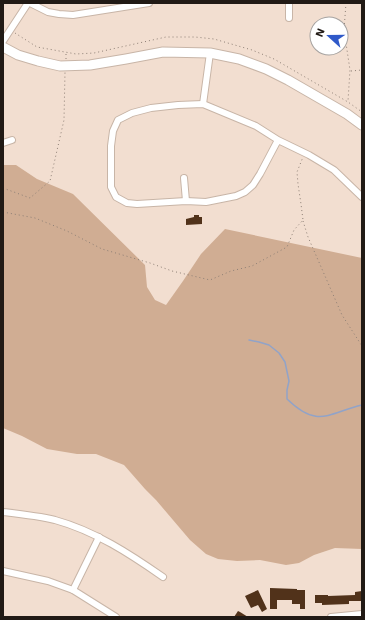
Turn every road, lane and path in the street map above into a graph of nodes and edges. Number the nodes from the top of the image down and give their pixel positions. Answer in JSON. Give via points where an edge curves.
{"nodes":[{"id":1,"x":29,"y":3,"type":"edge"},
{"id":2,"x":146,"y":3,"type":"edge"},
{"id":3,"x":289,"y":3,"type":"edge"},
{"id":4,"x":346,"y":3,"type":"edge"},
{"id":5,"x":289,"y":18,"type":"dead end"},
{"id":6,"x":3,"y":41,"type":"edge"},
{"id":7,"x":3,"y":47,"type":"edge"},
{"id":8,"x":66,"y":52,"type":"dead end"},
{"id":9,"x":210,"y":53,"type":"junction"},
{"id":10,"x":65,"y":66,"type":"junction"},
{"id":11,"x":362,"y":70,"type":"edge"},
{"id":12,"x":350,"y":71,"type":"junction"},
{"id":13,"x":348,"y":102,"type":"dead end"},
{"id":14,"x":203,"y":104,"type":"junction"},
{"id":15,"x":362,"y":125,"type":"edge"},
{"id":16,"x":12,"y":140,"type":"dead end"},
{"id":17,"x":278,"y":140,"type":"junction"},
{"id":18,"x":3,"y":143,"type":"edge"},
{"id":19,"x":305,"y":153,"type":"junction"},
{"id":20,"x":184,"y":178,"type":"dead end"},
{"id":21,"x":3,"y":188,"type":"edge"},
{"id":22,"x":362,"y":197,"type":"edge"},
{"id":23,"x":186,"y":201,"type":"junction"},
{"id":24,"x":3,"y":212,"type":"edge"},
{"id":25,"x":303,"y":220,"type":"junction"},
{"id":26,"x":362,"y":346,"type":"edge"},
{"id":27,"x":3,"y":512,"type":"edge"},
{"id":28,"x":98,"y":537,"type":"junction"},
{"id":29,"x":3,"y":571,"type":"edge"},
{"id":30,"x":163,"y":577,"type":"dead end"},
{"id":31,"x":73,"y":590,"type":"junction"},
{"id":32,"x":362,"y":614,"type":"edge"},
{"id":33,"x":116,"y":617,"type":"edge"},
{"id":34,"x":331,"y":617,"type":"edge"}],
"edges":[{"from":1,"to":2,"type":"street","via":[[48,12],[73,15]]},
{"from":1,"to":6,"type":"street"},
{"from":3,"to":5,"type":"street"},
{"from":4,"to":12,"type":"path","via":[[344,30]]},
{"from":7,"to":10,"type":"street","via":[[18,55]]},
{"from":8,"to":10,"type":"path"},
{"from":9,"to":10,"type":"street","via":[[163,52],[90,65]]},
{"from":9,"to":14,"type":"street"},
{"from":9,"to":15,"type":"street","via":[[239,59],[266,69]]},
{"from":10,"to":21,"type":"path","via":[[64,120],[50,181],[30,198]]},
{"from":11,"to":12,"type":"path"},
{"from":12,"to":13,"type":"path"},
{"from":14,"to":17,"type":"street","via":[[256,126]]},
{"from":14,"to":23,"type":"street","via":[[151,108],[132,113],[118,120],[113,131],[111,187],[116,197],[127,203],[137,204]]},
{"from":16,"to":18,"type":"street"},
{"from":17,"to":19,"type":"street"},
{"from":17,"to":23,"type":"street","via":[[260,174],[245,192],[206,202]]},
{"from":19,"to":22,"type":"street","via":[[334,170]]},
{"from":19,"to":25,"type":"path","via":[[297,172]]},
{"from":20,"to":23,"type":"street"},
{"from":24,"to":25,"type":"path","via":[[35,218],[102,249],[210,280],[252,266],[287,246],[294,230]]},
{"from":25,"to":26,"type":"path","via":[[342,315]]},
{"from":27,"to":28,"type":"street","via":[[55,520]]},
{"from":28,"to":30,"type":"street","via":[[130,554]]},
{"from":28,"to":31,"type":"street"},
{"from":29,"to":31,"type":"street","via":[[48,581]]},
{"from":31,"to":33,"type":"street"},
{"from":32,"to":34,"type":"street"}]}
